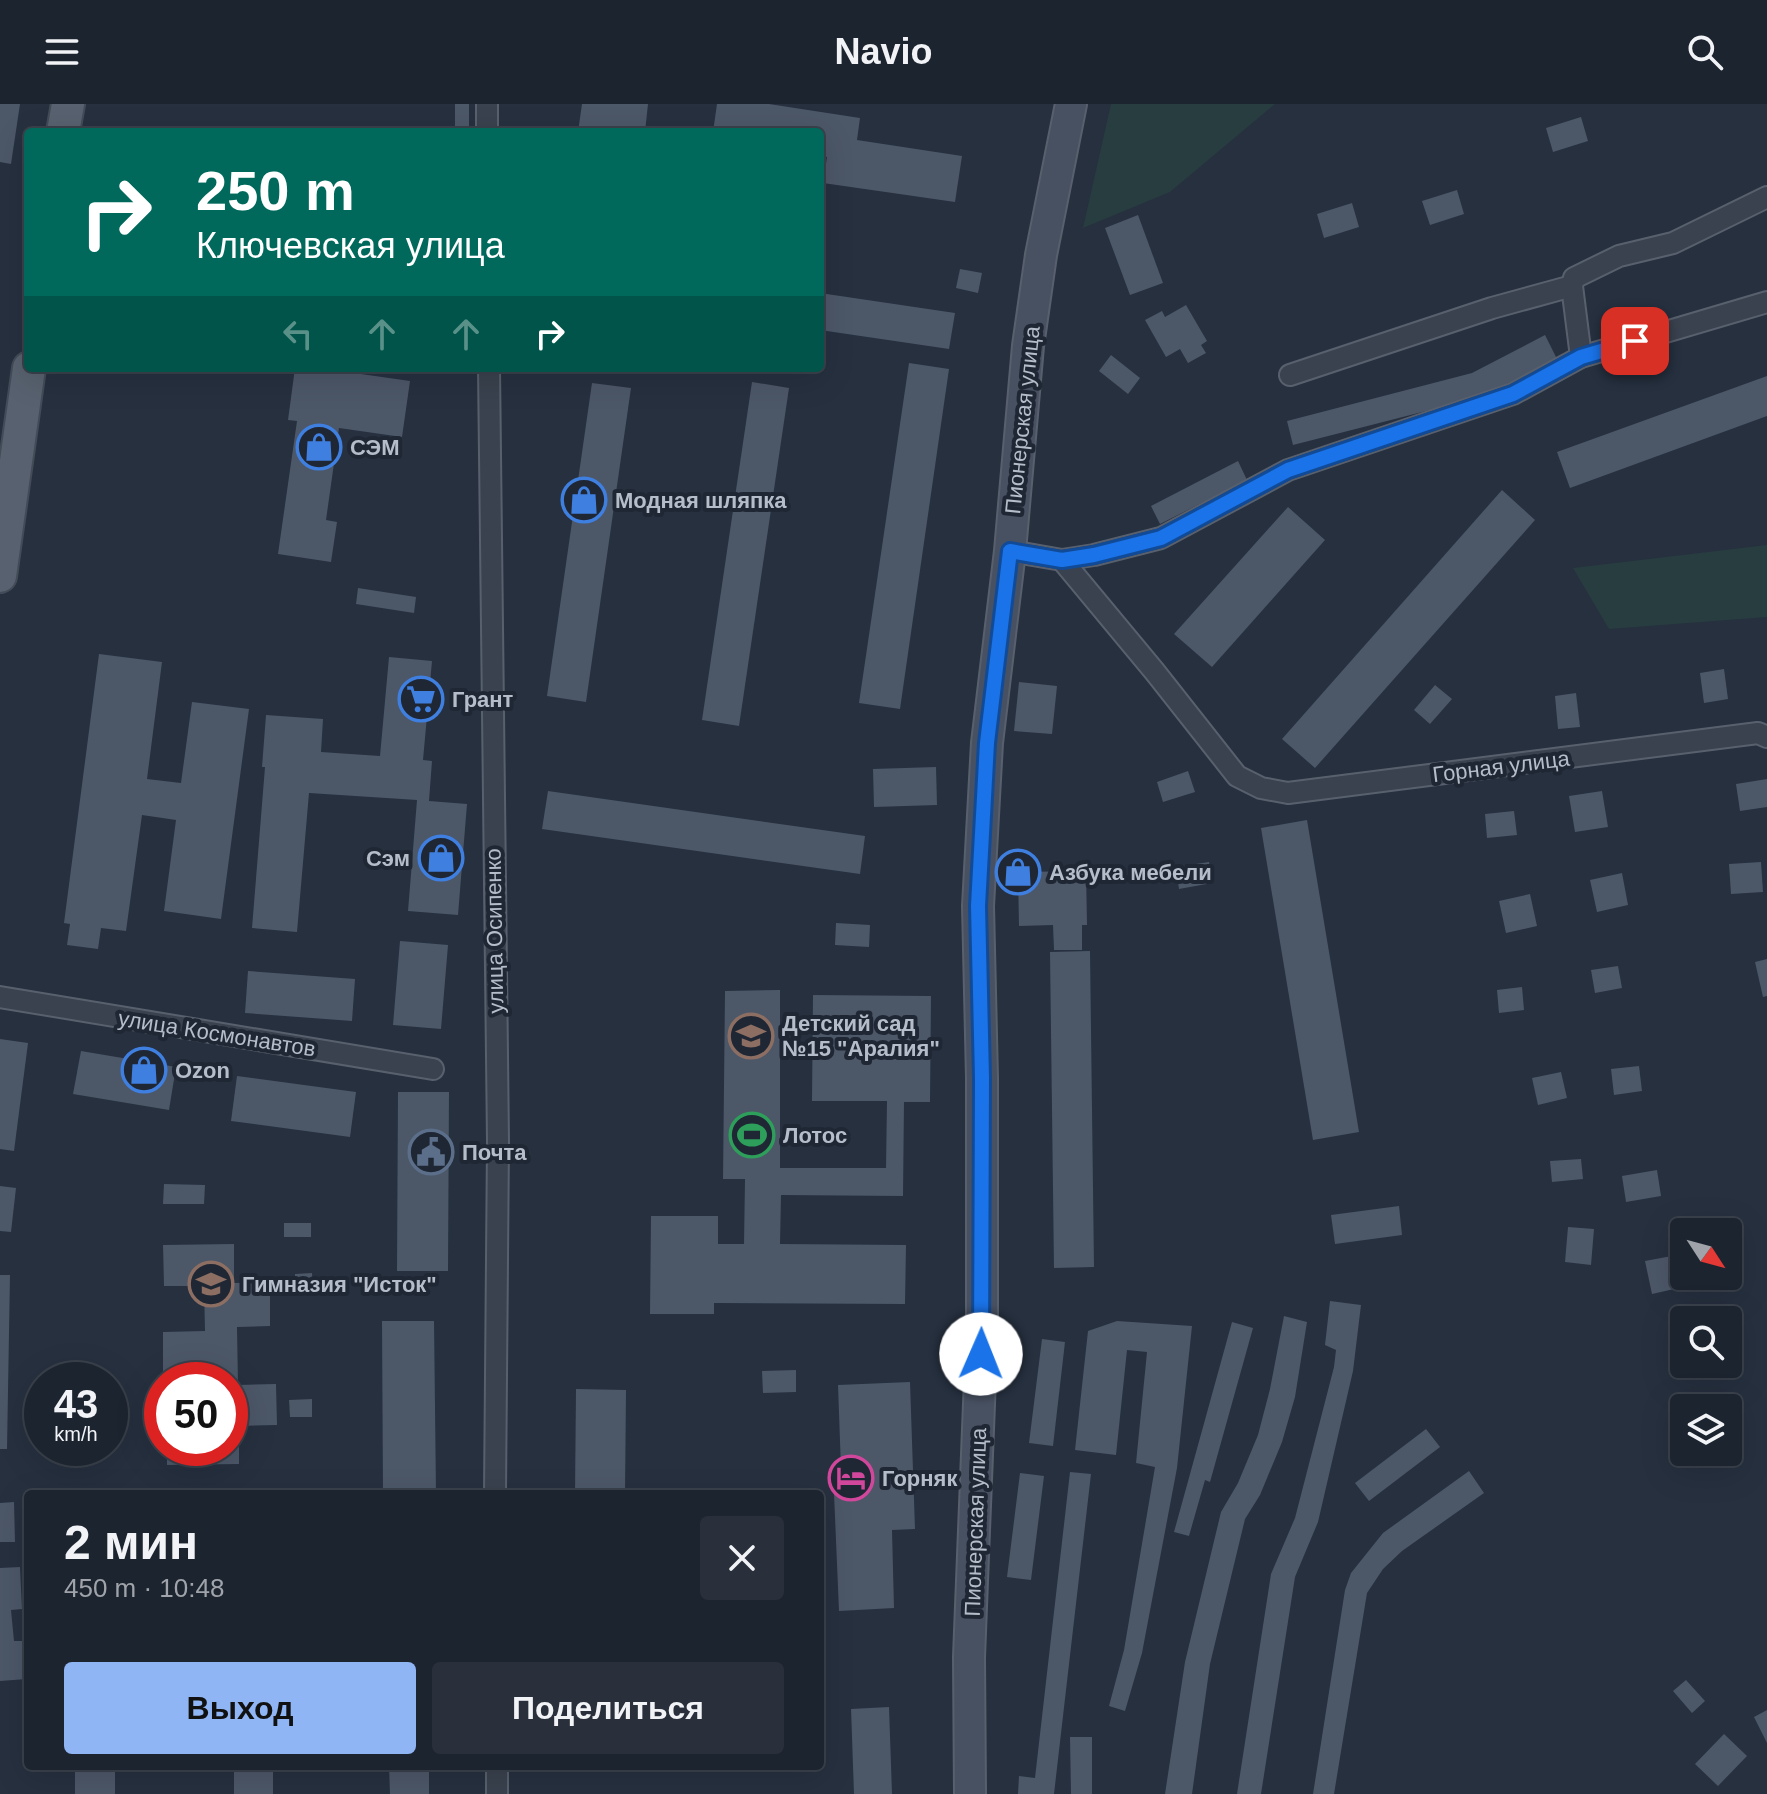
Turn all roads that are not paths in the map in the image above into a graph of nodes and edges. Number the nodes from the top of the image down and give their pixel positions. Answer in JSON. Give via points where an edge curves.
{"nodes":[{"id":1,"x":68,"y":104,"type":"edge"},
{"id":2,"x":487,"y":104,"type":"edge"},
{"id":3,"x":1071,"y":104,"type":"edge"},
{"id":4,"x":64,"y":128,"type":"edge"},
{"id":5,"x":487,"y":128,"type":"edge"},
{"id":6,"x":1767,"y":197,"type":"edge"},
{"id":7,"x":1572,"y":286,"type":"junction"},
{"id":8,"x":1767,"y":302,"type":"edge"},
{"id":9,"x":1581,"y":357,"type":"junction"},
{"id":10,"x":28,"y":372,"type":"edge"},
{"id":11,"x":489,"y":372,"type":"edge"},
{"id":12,"x":1290,"y":375,"type":"dead end"},
{"id":13,"x":1010,"y":551,"type":"junction"},
{"id":14,"x":1062,"y":560,"type":"junction"},
{"id":15,"x":0,"y":576,"type":"edge"},
{"id":16,"x":1767,"y":737,"type":"edge"},
{"id":17,"x":0,"y":997,"type":"edge"},
{"id":18,"x":433,"y":1069,"type":"dead end"},
{"id":19,"x":495,"y":1490,"type":"edge"},
{"id":20,"x":497,"y":1770,"type":"edge"},
{"id":21,"x":497,"y":1794,"type":"edge"},
{"id":22,"x":970,"y":1794,"type":"edge"}],
"edges":[{"from":1,"to":4,"type":"main road"},
{"from":2,"to":5,"type":"street"},
{"from":3,"to":13,"type":"main road","name":"Пионерская улица","via":[[1028,346]]},
{"from":6,"to":7,"type":"street","via":[[1673,243],[1619,256],[1574,278]]},
{"from":7,"to":9,"type":"street"},
{"from":7,"to":12,"type":"street"},
{"from":8,"to":9,"type":"street"},
{"from":9,"to":14,"type":"street","via":[[1513,394],[1288,470],[1161,538]]},
{"from":10,"to":15,"type":"main road"},
{"from":11,"to":19,"type":"street","name":"улица Осипенко","via":[[498,1142]]},
{"from":13,"to":14,"type":"street"},
{"from":13,"to":22,"type":"main road","name":"Пионерская улица","via":[[987,743],[978,906],[982,1328],[969,1657]]},
{"from":14,"to":16,"type":"street","name":"Горная улица","via":[[1237,776],[1261,788],[1288,793],[1758,733]]},
{"from":17,"to":18,"type":"street","name":"улица Космонавтов"},
{"from":20,"to":21,"type":"street"}]}
